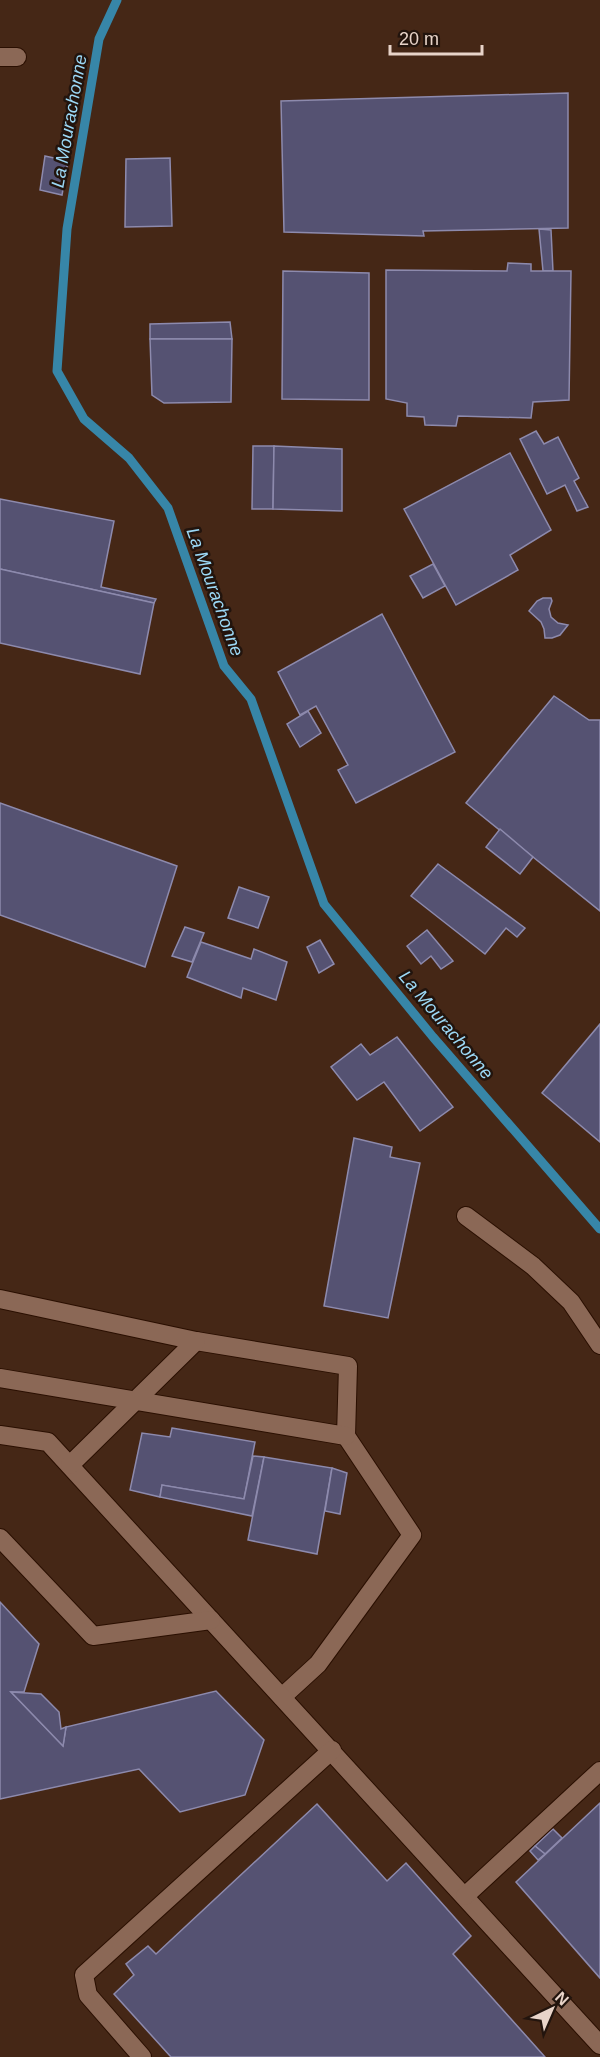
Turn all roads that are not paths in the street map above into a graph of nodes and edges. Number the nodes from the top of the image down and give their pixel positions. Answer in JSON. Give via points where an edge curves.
{"nodes":[{"id":1,"x":466,"y":1216,"type":"dead end"},
{"id":2,"x":0,"y":1299,"type":"edge"},
{"id":3,"x":196,"y":1341,"type":"junction"},
{"id":4,"x":600,"y":1345,"type":"edge"},
{"id":5,"x":0,"y":1378,"type":"edge"},
{"id":6,"x":134,"y":1401,"type":"junction"},
{"id":7,"x":0,"y":1436,"type":"edge"},
{"id":8,"x":346,"y":1436,"type":"junction"},
{"id":9,"x":70,"y":1466,"type":"junction"},
{"id":10,"x":0,"y":1538,"type":"edge"},
{"id":11,"x":211,"y":1620,"type":"junction"},
{"id":12,"x":282,"y":1697,"type":"junction"},
{"id":13,"x":332,"y":1750,"type":"junction"},
{"id":14,"x":600,"y":1771,"type":"edge"},
{"id":15,"x":465,"y":1896,"type":"junction"},
{"id":16,"x":600,"y":2045,"type":"edge"},
{"id":17,"x":142,"y":2057,"type":"edge"}],
"edges":[{"from":1,"to":4,"type":"lane","via":[[533,1266],[571,1302]]},
{"from":2,"to":3,"type":"lane"},
{"from":3,"to":6,"type":"lane"},
{"from":3,"to":8,"type":"lane","via":[[348,1366]]},
{"from":5,"to":6,"type":"lane"},
{"from":6,"to":8,"type":"lane"},
{"from":6,"to":9,"type":"lane"},
{"from":7,"to":9,"type":"lane","via":[[48,1442]]},
{"from":8,"to":12,"type":"lane","via":[[412,1535],[318,1664]]},
{"from":9,"to":11,"type":"lane"},
{"from":10,"to":11,"type":"lane","via":[[93,1636]]},
{"from":11,"to":12,"type":"lane"},
{"from":12,"to":13,"type":"lane"},
{"from":13,"to":15,"type":"lane"},
{"from":13,"to":17,"type":"lane","via":[[84,1975],[88,1995]]},
{"from":14,"to":15,"type":"lane"},
{"from":15,"to":16,"type":"lane"}]}
